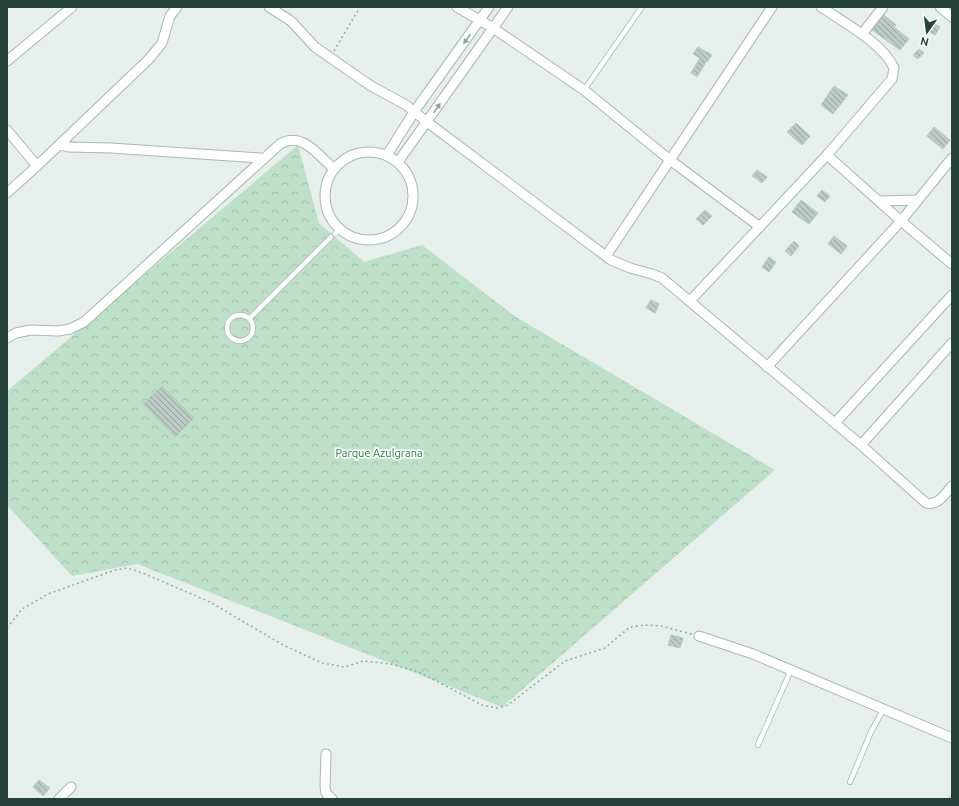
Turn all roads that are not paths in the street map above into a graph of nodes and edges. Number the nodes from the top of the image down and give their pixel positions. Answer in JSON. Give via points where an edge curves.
{"nodes":[{"id":1,"x":72,"y":7,"type":"edge"},
{"id":2,"x":177,"y":7,"type":"edge"},
{"id":3,"x":269,"y":7,"type":"edge"},
{"id":4,"x":458,"y":7,"type":"edge"},
{"id":5,"x":489,"y":7,"type":"edge"},
{"id":6,"x":508,"y":7,"type":"edge"},
{"id":7,"x":642,"y":7,"type":"edge"},
{"id":8,"x":772,"y":7,"type":"edge"},
{"id":9,"x":821,"y":7,"type":"edge"},
{"id":10,"x":883,"y":7,"type":"edge"},
{"id":11,"x":940,"y":7,"type":"edge"},
{"id":12,"x":952,"y":17,"type":"edge"},
{"id":13,"x":480,"y":21,"type":"junction"},
{"id":14,"x":493,"y":28,"type":"junction"},
{"id":15,"x":862,"y":34,"type":"junction"},
{"id":16,"x":7,"y":61,"type":"edge"},
{"id":17,"x":584,"y":90,"type":"junction"},
{"id":18,"x":414,"y":112,"type":"junction"},
{"id":19,"x":427,"y":122,"type":"junction"},
{"id":20,"x":7,"y":130,"type":"edge"},
{"id":21,"x":60,"y":145,"type":"junction"},
{"id":22,"x":387,"y":155,"type":"junction"},
{"id":23,"x":827,"y":155,"type":"junction"},
{"id":24,"x":952,"y":158,"type":"edge"},
{"id":25,"x":264,"y":159,"type":"junction"},
{"id":26,"x":670,"y":160,"type":"junction"},
{"id":27,"x":398,"y":162,"type":"junction"},
{"id":28,"x":37,"y":166,"type":"junction"},
{"id":29,"x":333,"y":168,"type":"junction"},
{"id":30,"x":7,"y":193,"type":"edge"},
{"id":31,"x":918,"y":200,"type":"junction"},
{"id":32,"x":880,"y":202,"type":"junction"},
{"id":33,"x":901,"y":221,"type":"junction"},
{"id":34,"x":760,"y":227,"type":"junction"},
{"id":35,"x":335,"y":233,"type":"junction"},
{"id":36,"x":606,"y":256,"type":"junction"},
{"id":37,"x":952,"y":264,"type":"edge"},
{"id":38,"x":952,"y":295,"type":"edge"},
{"id":39,"x":690,"y":302,"type":"junction"},
{"id":40,"x":249,"y":320,"type":"junction"},
{"id":41,"x":7,"y":338,"type":"edge"},
{"id":42,"x":952,"y":343,"type":"edge"},
{"id":43,"x":767,"y":367,"type":"junction"},
{"id":44,"x":835,"y":423,"type":"junction"},
{"id":45,"x":861,"y":445,"type":"junction"},
{"id":46,"x":952,"y":486,"type":"edge"},
{"id":47,"x":699,"y":636,"type":"road end"},
{"id":48,"x":791,"y":670,"type":"junction"},
{"id":49,"x":883,"y":710,"type":"junction"},
{"id":50,"x":952,"y":738,"type":"edge"},
{"id":51,"x":758,"y":745,"type":"dead end"},
{"id":52,"x":326,"y":754,"type":"dead end"},
{"id":53,"x":850,"y":782,"type":"dead end"},
{"id":54,"x":71,"y":787,"type":"dead end"},
{"id":55,"x":59,"y":799,"type":"edge"},
{"id":56,"x":332,"y":799,"type":"edge"}],
"edges":[{"from":1,"to":16,"type":"street"},
{"from":2,"to":21,"type":"street","via":[[170,16],[162,43],[150,59]]},
{"from":3,"to":18,"type":"street","via":[[291,21],[315,47],[330,58],[371,86],[406,104]]},
{"from":4,"to":13,"type":"street"},
{"from":5,"to":13,"type":"street"},
{"from":6,"to":14,"type":"street"},
{"from":7,"to":17,"type":"lane"},
{"from":8,"to":26,"type":"street"},
{"from":9,"to":15,"type":"street"},
{"from":10,"to":15,"type":"street"},
{"from":11,"to":12,"type":"street"},
{"from":13,"to":14,"type":"street"},
{"from":13,"to":18,"type":"street","one_way":true},
{"from":14,"to":17,"type":"street"},
{"from":19,"to":14,"type":"street","one_way":true},
{"from":15,"to":23,"type":"street","via":[[886,55],[894,68],[892,79]]},
{"from":17,"to":26,"type":"street"},
{"from":18,"to":19,"type":"street"},
{"from":18,"to":22,"type":"street"},
{"from":19,"to":27,"type":"street"},
{"from":19,"to":36,"type":"street"},
{"from":20,"to":28,"type":"street"},
{"from":21,"to":25,"type":"street"},
{"from":21,"to":28,"type":"street"},
{"from":22,"to":27,"type":"street"},
{"from":22,"to":29,"type":"street","via":[[373,151],[358,152],[344,158]]},
{"from":23,"to":32,"type":"street"},
{"from":23,"to":34,"type":"street"},
{"from":24,"to":31,"type":"street"},
{"from":25,"to":29,"type":"street","via":[[287,140],[298,140]]},
{"from":25,"to":41,"type":"street","via":[[84,322],[70,329],[31,330]]},
{"from":26,"to":34,"type":"street"},
{"from":26,"to":36,"type":"street"},
{"from":27,"to":35,"type":"street","via":[[407,172],[414,199],[403,225],[392,234],[379,239],[365,240]]},
{"from":28,"to":30,"type":"street"},
{"from":29,"to":35,"type":"street","via":[[326,182],[324,196]]},
{"from":31,"to":32,"type":"street"},
{"from":31,"to":33,"type":"street"},
{"from":32,"to":33,"type":"street"},
{"from":33,"to":37,"type":"street"},
{"from":33,"to":43,"type":"street"},
{"from":34,"to":39,"type":"street"},
{"from":35,"to":40,"type":"lane"},
{"from":36,"to":39,"type":"street","via":[[630,268],[662,278]]},
{"from":38,"to":44,"type":"street"},
{"from":39,"to":43,"type":"street"},
{"from":40,"to":40,"type":"lane","via":[[242,316],[231,319],[227,330],[231,337],[238,341],[248,337],[252,330]]},
{"from":42,"to":45,"type":"street"},
{"from":43,"to":44,"type":"street"},
{"from":44,"to":45,"type":"street"},
{"from":45,"to":46,"type":"street","via":[[926,503],[935,503]]},
{"from":47,"to":48,"type":"street"},
{"from":48,"to":49,"type":"street"},
{"from":48,"to":51,"type":"lane"},
{"from":49,"to":50,"type":"street"},
{"from":49,"to":53,"type":"lane"},
{"from":52,"to":56,"type":"street","via":[[325,786],[326,793]]},
{"from":54,"to":55,"type":"street"}]}
